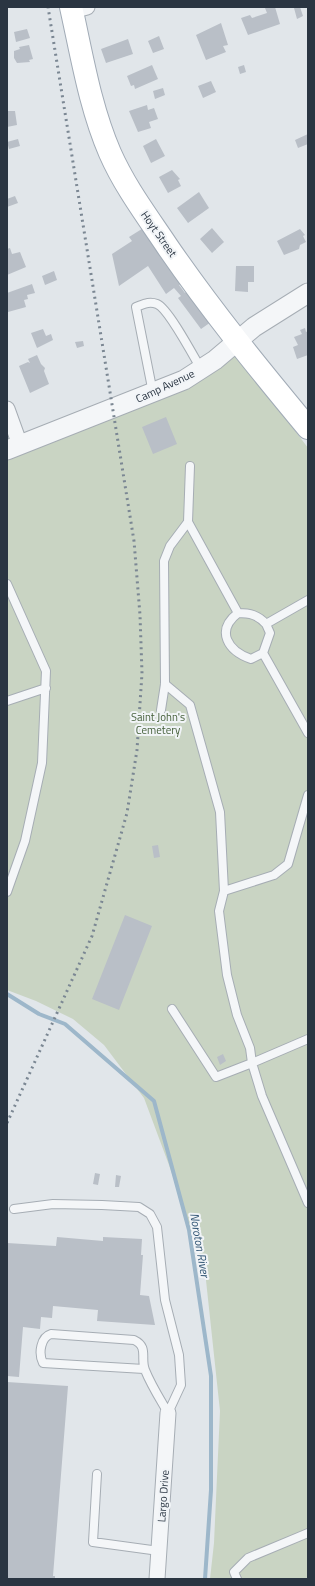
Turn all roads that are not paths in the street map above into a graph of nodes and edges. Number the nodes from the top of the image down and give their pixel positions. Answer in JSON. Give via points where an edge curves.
{"nodes":[{"id":1,"x":77,"y":8,"type":"edge"},
{"id":2,"x":308,"y":293,"type":"edge"},
{"id":3,"x":236,"y":342,"type":"junction"},
{"id":4,"x":201,"y":369,"type":"junction"},
{"id":5,"x":153,"y":393,"type":"junction"},
{"id":6,"x":7,"y":409,"type":"edge"},
{"id":7,"x":308,"y":428,"type":"edge"},
{"id":8,"x":13,"y":448,"type":"edge"},
{"id":9,"x":190,"y":466,"type":"dead end"},
{"id":10,"x":188,"y":522,"type":"junction"},
{"id":11,"x":7,"y":584,"type":"edge"},
{"id":12,"x":308,"y":600,"type":"edge"},
{"id":13,"x":238,"y":613,"type":"junction"},
{"id":14,"x":266,"y":624,"type":"junction"},
{"id":15,"x":263,"y":653,"type":"junction"},
{"id":16,"x":165,"y":684,"type":"junction"},
{"id":17,"x":46,"y":688,"type":"junction"},
{"id":18,"x":7,"y":701,"type":"edge"},
{"id":19,"x":161,"y":710,"type":"dead end"},
{"id":20,"x":308,"y":733,"type":"edge"},
{"id":21,"x":308,"y":795,"type":"edge"},
{"id":22,"x":224,"y":891,"type":"junction"},
{"id":23,"x":7,"y":892,"type":"edge"},
{"id":24,"x":172,"y":1009,"type":"dead end"},
{"id":25,"x":308,"y":1039,"type":"edge"},
{"id":26,"x":252,"y":1063,"type":"junction"},
{"id":27,"x":308,"y":1204,"type":"edge"},
{"id":28,"x":14,"y":1209,"type":"dead end"},
{"id":29,"x":144,"y":1369,"type":"junction"},
{"id":30,"x":168,"y":1413,"type":"junction"},
{"id":31,"x":97,"y":1474,"type":"dead end"},
{"id":32,"x":308,"y":1533,"type":"edge"},
{"id":33,"x":159,"y":1551,"type":"junction"},
{"id":34,"x":157,"y":1579,"type":"edge"},
{"id":35,"x":237,"y":1579,"type":"edge"}],
"edges":[{"from":1,"to":3,"type":"main road","name":"Hoyt Street","via":[[92,104],[121,175],[193,284]]},
{"from":2,"to":3,"type":"street","name":"Camp Avenue","via":[[254,327]]},
{"from":3,"to":4,"type":"street","name":"Camp Avenue"},
{"from":3,"to":7,"type":"main road","name":"Hoyt Street"},
{"from":4,"to":5,"type":"street","name":"Camp Avenue","via":[[184,380]]},
{"from":4,"to":5,"type":"lane","via":[[176,326],[159,304],[149,302],[136,307]]},
{"from":5,"to":8,"type":"street","name":"Camp Avenue"},
{"from":6,"to":8,"type":"street"},
{"from":9,"to":10,"type":"lane"},
{"from":10,"to":13,"type":"lane"},
{"from":10,"to":16,"type":"lane","via":[[170,546],[164,561]]},
{"from":11,"to":17,"type":"lane","via":[[46,671]]},
{"from":12,"to":14,"type":"lane"},
{"from":13,"to":14,"type":"lane","via":[[250,613]]},
{"from":13,"to":15,"type":"lane","via":[[231,618],[227,628],[226,636],[230,646],[239,655],[251,659]]},
{"from":14,"to":15,"type":"lane","via":[[270,633]]},
{"from":15,"to":20,"type":"lane"},
{"from":16,"to":19,"type":"lane"},
{"from":16,"to":22,"type":"lane","via":[[190,705],[220,812]]},
{"from":17,"to":18,"type":"lane"},
{"from":17,"to":23,"type":"lane","via":[[42,763],[25,841]]},
{"from":21,"to":22,"type":"lane","via":[[288,864],[274,875]]},
{"from":22,"to":26,"type":"lane","via":[[219,911],[227,975],[237,1015],[250,1048]]},
{"from":24,"to":26,"type":"lane","via":[[216,1077]]},
{"from":25,"to":26,"type":"lane"},
{"from":26,"to":27,"type":"lane","via":[[262,1096]]},
{"from":28,"to":30,"type":"lane","via":[[53,1204],[102,1205],[139,1207],[150,1214],[157,1227],[166,1300],[179,1354],[180,1385]]},
{"from":29,"to":29,"type":"lane","via":[[144,1347],[134,1340],[51,1334],[42,1340],[43,1363]]},
{"from":29,"to":30,"type":"lane"},
{"from":30,"to":33,"type":"street","name":"Largo Drive"},
{"from":31,"to":33,"type":"lane","via":[[93,1542]]},
{"from":32,"to":35,"type":"lane","via":[[248,1558],[234,1572]]},
{"from":33,"to":34,"type":"street","name":"Largo Drive"}]}
